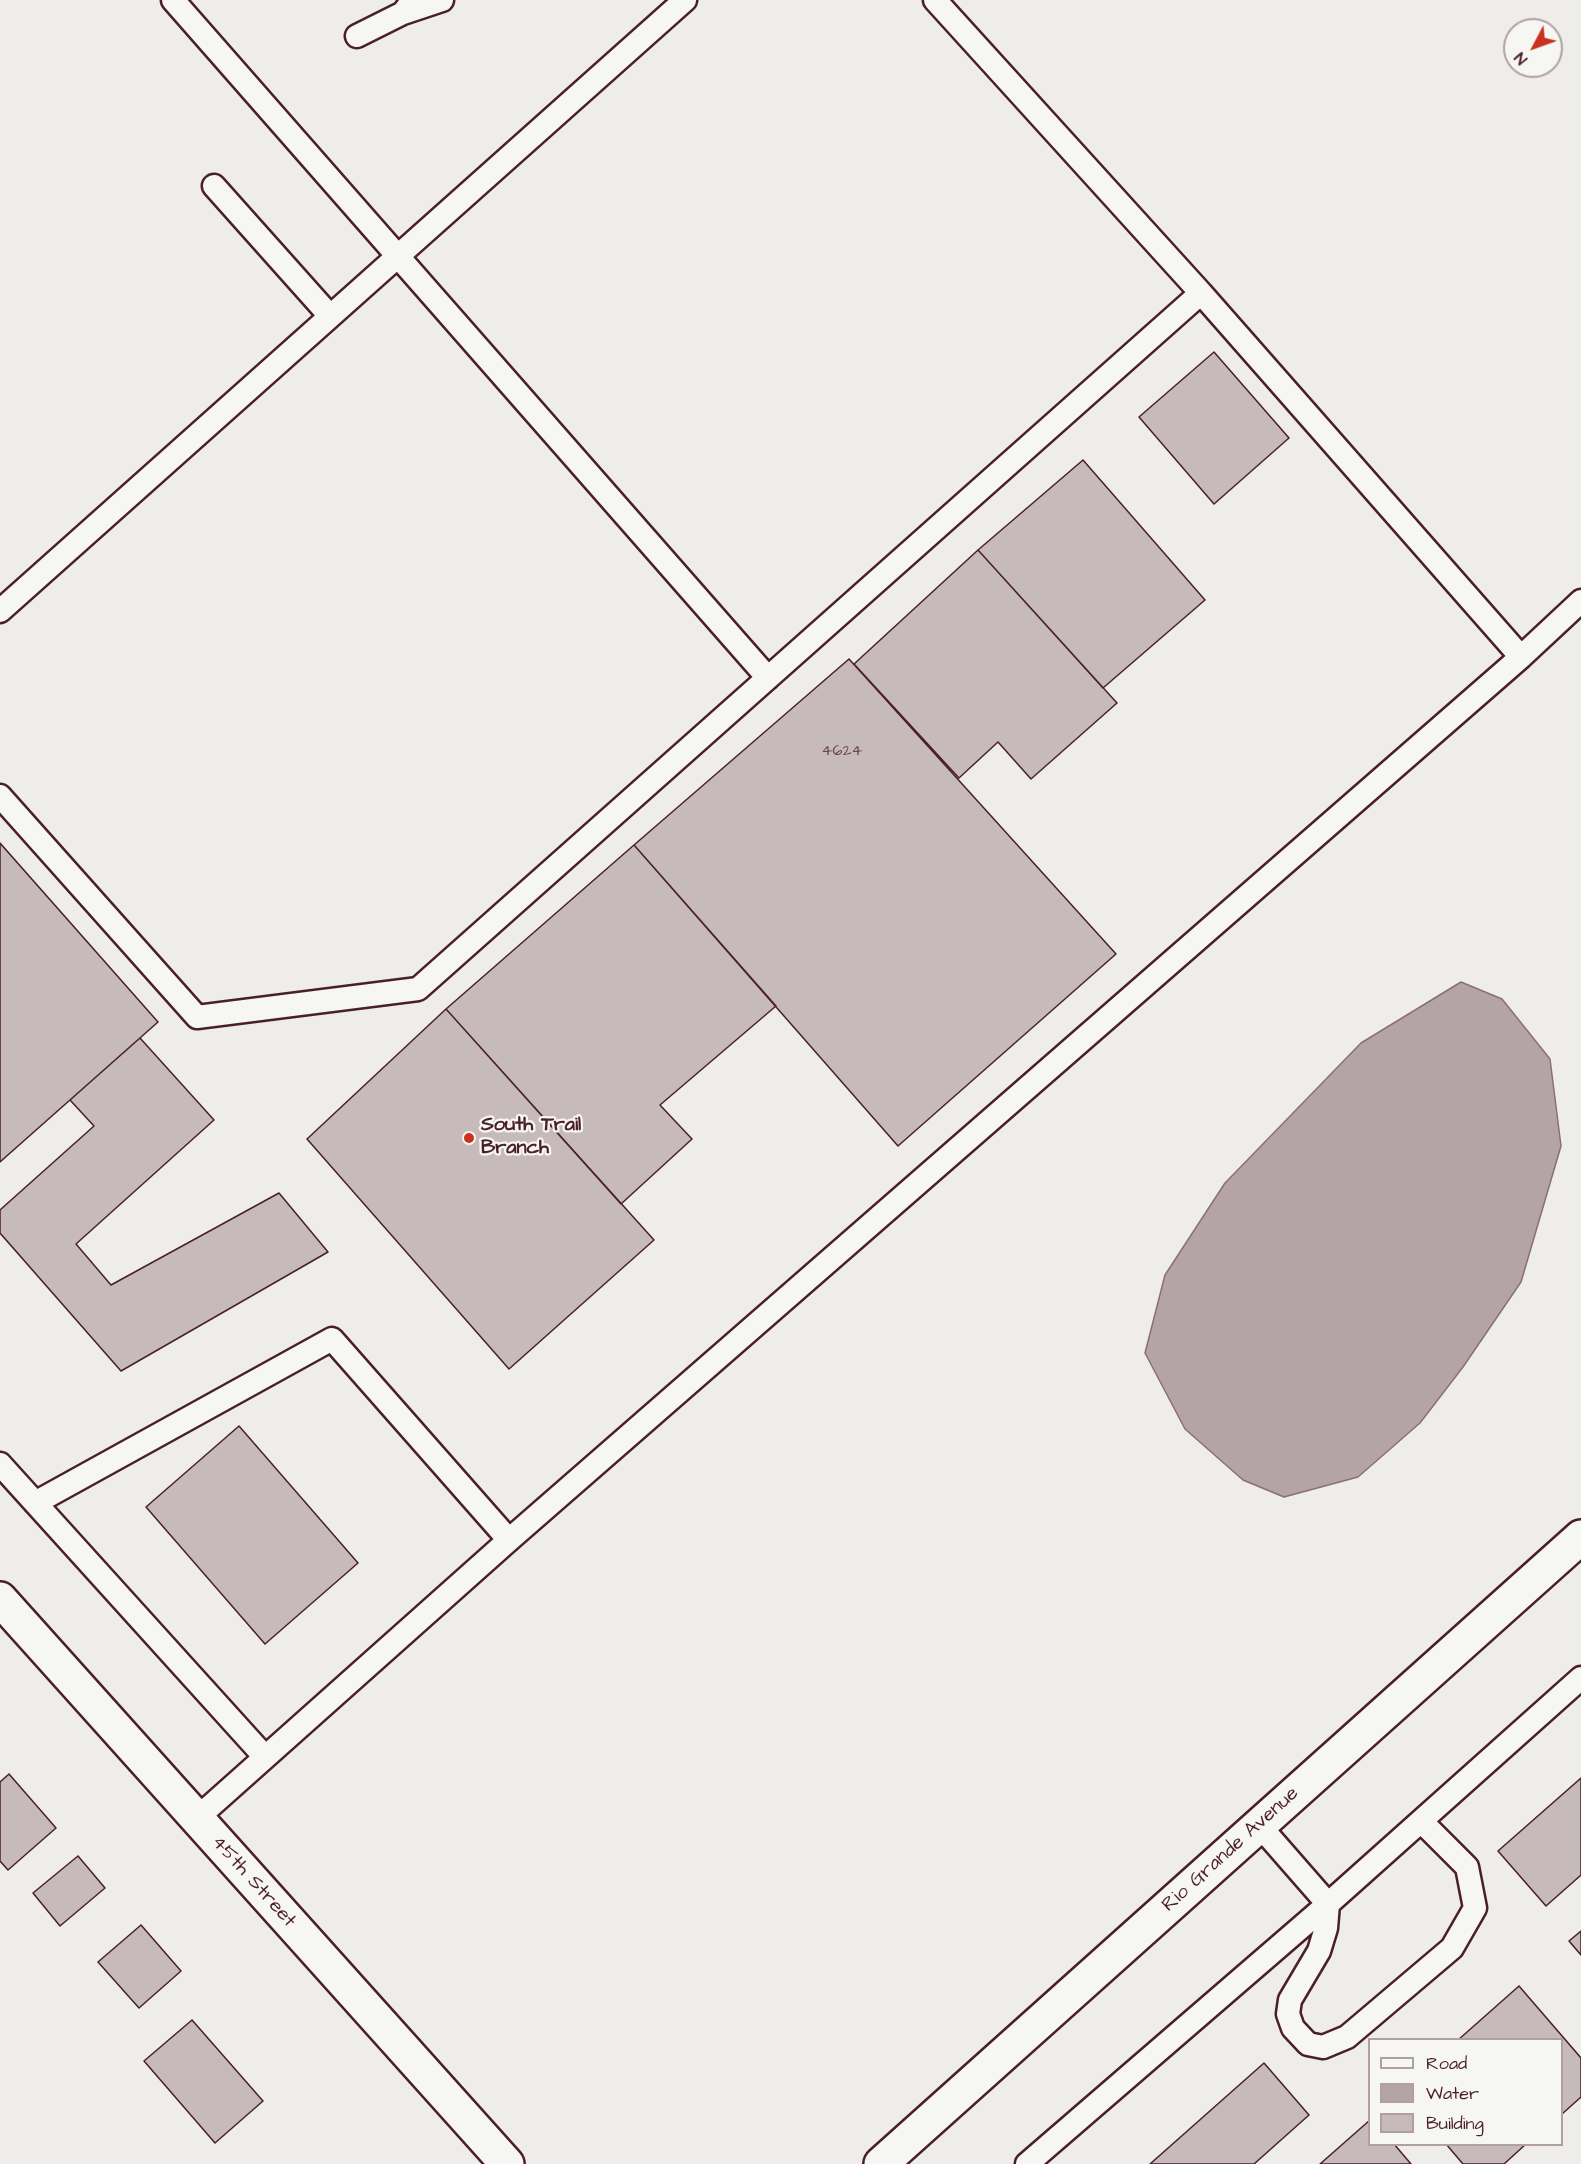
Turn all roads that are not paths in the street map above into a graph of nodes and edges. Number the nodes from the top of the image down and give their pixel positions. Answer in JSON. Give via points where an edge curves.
{"nodes":[{"id":1,"x":173,"y":0,"type":"edge"},
{"id":2,"x":442,"y":0,"type":"edge"},
{"id":3,"x":685,"y":0,"type":"edge"},
{"id":4,"x":935,"y":0,"type":"edge"},
{"id":5,"x":408,"y":7,"type":"edge"},
{"id":6,"x":357,"y":36,"type":"dead end"},
{"id":7,"x":214,"y":186,"type":"dead end"},
{"id":8,"x":397,"y":257,"type":"junction"},
{"id":9,"x":1201,"y":293,"type":"junction"},
{"id":10,"x":330,"y":316,"type":"junction"},
{"id":11,"x":1581,"y":601,"type":"edge"},
{"id":12,"x":0,"y":611,"type":"edge"},
{"id":13,"x":1521,"y":657,"type":"junction"},
{"id":14,"x":768,"y":678,"type":"junction"},
{"id":15,"x":0,"y":796,"type":"edge"},
{"id":16,"x":0,"y":1464,"type":"edge"},
{"id":17,"x":35,"y":1503,"type":"junction"},
{"id":18,"x":1581,"y":1537,"type":"edge"},
{"id":19,"x":509,"y":1540,"type":"junction"},
{"id":20,"x":0,"y":1599,"type":"edge"},
{"id":21,"x":1581,"y":1678,"type":"edge"},
{"id":22,"x":265,"y":1757,"type":"junction"},
{"id":23,"x":196,"y":1819,"type":"junction"},
{"id":24,"x":1421,"y":1821,"type":"junction"},
{"id":25,"x":1259,"y":1825,"type":"junction"},
{"id":26,"x":1328,"y":1904,"type":"junction"},
{"id":27,"x":507,"y":2164,"type":"edge"},
{"id":28,"x":881,"y":2164,"type":"edge"},
{"id":29,"x":1027,"y":2164,"type":"edge"}],
"edges":[{"from":1,"to":8,"type":"lane"},
{"from":2,"to":5,"type":"lane"},
{"from":3,"to":8,"type":"lane"},
{"from":4,"to":9,"type":"lane"},
{"from":5,"to":6,"type":"lane"},
{"from":7,"to":10,"type":"lane"},
{"from":8,"to":10,"type":"lane"},
{"from":8,"to":14,"type":"lane"},
{"from":9,"to":13,"type":"lane"},
{"from":9,"to":14,"type":"lane"},
{"from":10,"to":12,"type":"lane"},
{"from":11,"to":13,"type":"lane"},
{"from":13,"to":19,"type":"lane"},
{"from":14,"to":15,"type":"lane","via":[[418,989],[197,1017]]},
{"from":16,"to":17,"type":"lane"},
{"from":17,"to":19,"type":"lane","via":[[332,1339]]},
{"from":17,"to":22,"type":"lane"},
{"from":18,"to":25,"type":"street","name":"Rio Grande Avenue"},
{"from":19,"to":22,"type":"lane"},
{"from":20,"to":23,"type":"street","name":"45th Street"},
{"from":21,"to":24,"type":"lane"},
{"from":22,"to":23,"type":"lane"},
{"from":23,"to":27,"type":"street","name":"45th Street"},
{"from":24,"to":26,"type":"lane"},
{"from":24,"to":26,"type":"lane","via":[[1467,1867],[1475,1908],[1452,1948],[1347,2037],[1323,2047],[1308,2044],[1293,2028],[1288,2013],[1290,2000],[1319,1952]]},
{"from":25,"to":26,"type":"lane"},
{"from":25,"to":28,"type":"street","name":"Rio Grande Avenue"},
{"from":26,"to":29,"type":"lane"}]}
